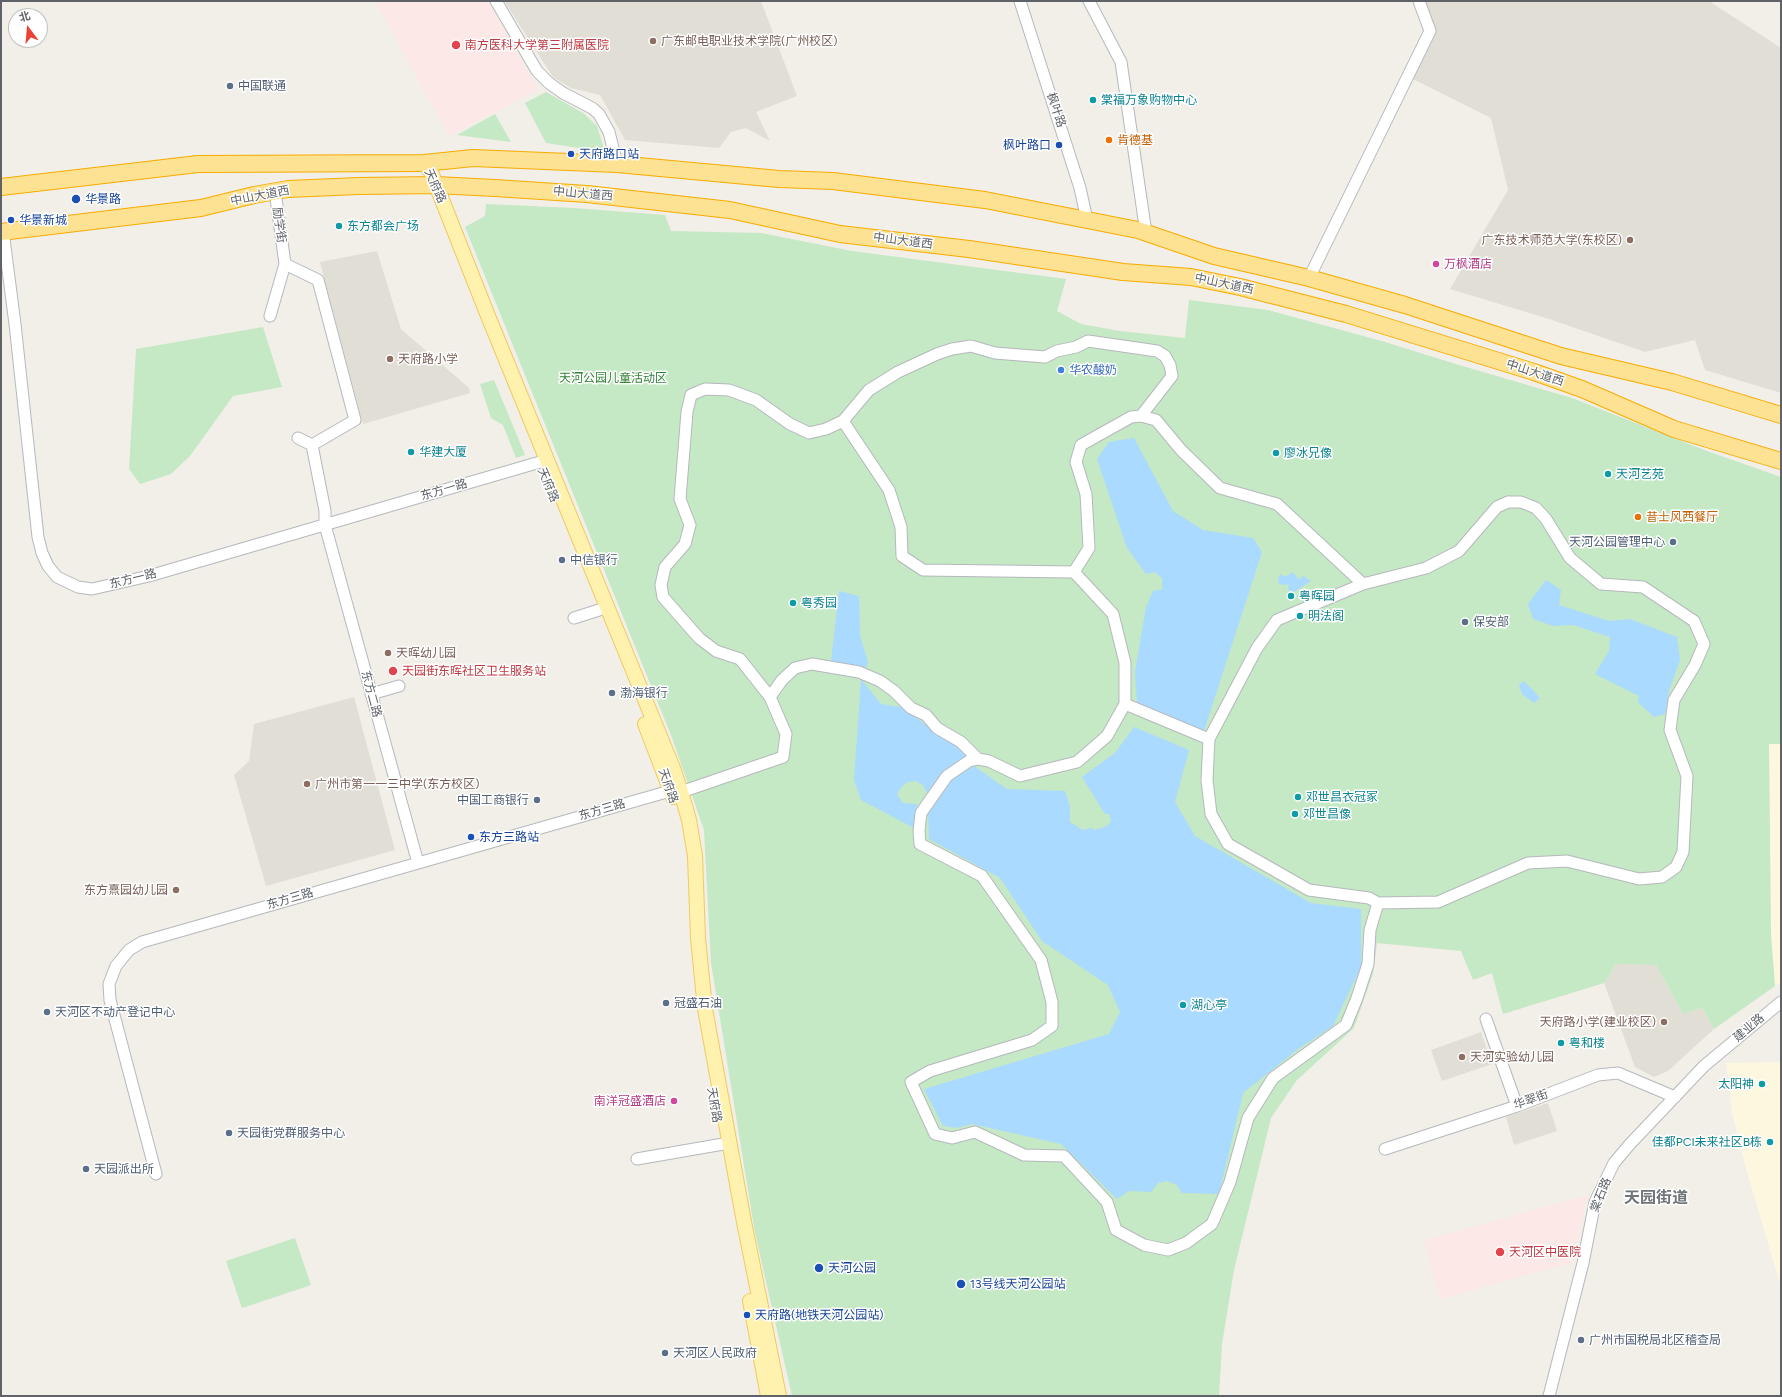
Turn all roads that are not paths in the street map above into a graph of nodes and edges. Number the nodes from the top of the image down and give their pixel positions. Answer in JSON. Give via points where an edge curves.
{"nodes":[{"id":1,"x":496,"y":1,"type":"edge"},
{"id":2,"x":1020,"y":1,"type":"edge"},
{"id":3,"x":1089,"y":1,"type":"edge"},
{"id":4,"x":1419,"y":1,"type":"edge"},
{"id":5,"x":424,"y":163,"type":"junction"},
{"id":6,"x":617,"y":164,"type":"junction"},
{"id":7,"x":431,"y":185,"type":"junction"},
{"id":8,"x":1,"y":187,"type":"edge"},
{"id":9,"x":275,"y":191,"type":"junction"},
{"id":10,"x":1087,"y":220,"type":"junction"},
{"id":11,"x":2,"y":232,"type":"edge"},
{"id":12,"x":1146,"y":233,"type":"junction"},
{"id":13,"x":284,"y":262,"type":"junction"},
{"id":14,"x":1309,"y":278,"type":"junction"},
{"id":15,"x":270,"y":316,"type":"dead end"},
{"id":16,"x":1781,"y":415,"type":"edge"},
{"id":17,"x":1141,"y":416,"type":"junction"},
{"id":18,"x":843,"y":421,"type":"junction"},
{"id":19,"x":298,"y":438,"type":"dead end"},
{"id":20,"x":312,"y":445,"type":"junction"},
{"id":21,"x":543,"y":461,"type":"junction"},
{"id":22,"x":1781,"y":461,"type":"edge"},
{"id":23,"x":325,"y":525,"type":"junction"},
{"id":24,"x":1074,"y":572,"type":"junction"},
{"id":25,"x":1363,"y":584,"type":"junction"},
{"id":26,"x":599,"y":610,"type":"junction"},
{"id":27,"x":574,"y":618,"type":"dead end"},
{"id":28,"x":399,"y":686,"type":"dead end"},
{"id":29,"x":371,"y":694,"type":"junction"},
{"id":30,"x":770,"y":697,"type":"junction"},
{"id":31,"x":1125,"y":704,"type":"junction"},
{"id":32,"x":1209,"y":739,"type":"junction"},
{"id":33,"x":978,"y":759,"type":"junction"},
{"id":34,"x":677,"y":790,"type":"junction"},
{"id":35,"x":418,"y":863,"type":"junction"},
{"id":36,"x":1378,"y":903,"type":"junction"},
{"id":37,"x":1781,"y":1002,"type":"edge"},
{"id":38,"x":1486,"y":1019,"type":"dead end"},
{"id":39,"x":1717,"y":1055,"type":"joint"},
{"id":40,"x":1675,"y":1097,"type":"junction"},
{"id":41,"x":1517,"y":1106,"type":"junction"},
{"id":42,"x":725,"y":1143,"type":"junction"},
{"id":43,"x":1385,"y":1149,"type":"dead end"},
{"id":44,"x":637,"y":1159,"type":"dead end"},
{"id":45,"x":156,"y":1174,"type":"dead end"},
{"id":46,"x":768,"y":1396,"type":"edge"},
{"id":47,"x":779,"y":1396,"type":"edge"},
{"id":48,"x":1549,"y":1396,"type":"edge"}],
"edges":[{"from":1,"to":6,"type":"street","via":[[538,71],[563,93],[599,114],[609,132]]},
{"from":2,"to":10,"type":"street","name":"枫叶路","via":[[1078,181]]},
{"from":3,"to":12,"type":"street","via":[[1121,62]]},
{"from":4,"to":14,"type":"street","via":[[1430,31]]},
{"from":5,"to":6,"type":"highway","name":"中山大道西","via":[[473,158]]},
{"from":5,"to":7,"type":"main road","name":"天府路","via":[[422,172]]},
{"from":5,"to":8,"type":"highway","name":"中山大道西","via":[[208,164]]},
{"from":6,"to":10,"type":"highway","name":"中山大道西","via":[[779,179],[833,181],[984,200]]},
{"from":7,"to":9,"type":"highway","name":"中山大道西","via":[[316,187]]},
{"from":7,"to":21,"type":"main road","name":"天府路"},
{"from":7,"to":22,"type":"highway","name":"中山大道西","via":[[587,194],[697,206],[750,214],[840,234],[969,249],[1123,272],[1207,280],[1301,302],[1407,332],[1582,389],[1674,429]]},
{"from":9,"to":11,"type":"highway","name":"中山大道西","via":[[201,208]]},
{"from":9,"to":13,"type":"street","name":"励学街"},
{"from":10,"to":12,"type":"highway","name":"中山大道西"},
{"from":11,"to":23,"type":"street","name":"东方一路","via":[[15,324],[38,537],[48,566],[57,577],[78,587],[92,589]]},
{"from":12,"to":14,"type":"highway","name":"中山大道西","via":[[1214,256]]},
{"from":13,"to":15,"type":"street"},
{"from":13,"to":20,"type":"street","via":[[318,280],[355,420]]},
{"from":14,"to":16,"type":"highway","name":"中山大道西","via":[[1404,305],[1561,356],[1666,380]]},
{"from":17,"to":18,"type":"street","via":[[1172,376],[1170,365],[1164,356],[1157,351],[1088,341],[1045,357],[994,353],[971,346],[952,349],[898,372],[869,390]]},
{"from":17,"to":24,"type":"street","via":[[1131,417],[1081,445],[1076,462],[1086,494],[1089,548]]},
{"from":17,"to":25,"type":"street","via":[[1156,420],[1181,450],[1220,488],[1277,504]]},
{"from":18,"to":24,"type":"street","via":[[889,490],[901,527],[902,556],[923,570]]},
{"from":18,"to":30,"type":"street","via":[[809,433],[790,424],[756,400],[729,390],[717,389],[705,389],[692,395],[686,412],[680,499],[690,525],[685,544],[665,567],[661,585],[663,597],[699,638],[716,651],[740,659]]},
{"from":19,"to":20,"type":"street"},
{"from":20,"to":23,"type":"street","name":"东方二路","via":[[325,511]]},
{"from":21,"to":23,"type":"street","name":"东方一路"},
{"from":21,"to":26,"type":"main road","name":"天府路"},
{"from":21,"to":34,"type":"main road","name":"天府路","via":[[673,768]]},
{"from":23,"to":29,"type":"street","name":"东方二路"},
{"from":24,"to":31,"type":"street","via":[[1113,614],[1125,663]]},
{"from":25,"to":32,"type":"street","via":[[1277,620],[1257,648]]},
{"from":25,"to":36,"type":"street","via":[[1426,568],[1459,551],[1497,507],[1508,502],[1521,502],[1536,508],[1546,519],[1570,558],[1601,584],[1643,587],[1694,621],[1704,644],[1674,700],[1670,730],[1687,776],[1683,852],[1676,867],[1662,877],[1639,879],[1567,860],[1528,863],[1438,902]]},
{"from":26,"to":27,"type":"street"},
{"from":26,"to":34,"type":"main road","name":"天府路"},
{"from":28,"to":29,"type":"street"},
{"from":29,"to":35,"type":"street","name":"东方二路"},
{"from":30,"to":33,"type":"street","via":[[782,680],[795,668],[812,664],[859,672],[880,681],[894,691],[911,708],[926,715],[938,728],[961,742]]},
{"from":30,"to":34,"type":"street","name":"东方三路","via":[[786,734],[783,757]]},
{"from":31,"to":32,"type":"street"},
{"from":31,"to":33,"type":"street","via":[[1106,736],[1077,762],[1020,776],[989,761]]},
{"from":32,"to":36,"type":"street","via":[[1207,780],[1211,814],[1228,844],[1309,890],[1369,898]]},
{"from":33,"to":36,"type":"street","via":[[969,761],[947,776],[921,813],[918,831],[920,844],[982,876],[1041,960],[1052,1002],[1052,1026],[1032,1040],[930,1071],[911,1082],[935,1134],[952,1138],[975,1132],[1024,1155],[1064,1156],[1107,1202],[1116,1230],[1144,1245],[1168,1250],[1186,1243],[1212,1224],[1230,1182],[1248,1118],[1273,1078],[1346,1024],[1368,964],[1370,930]]},
{"from":34,"to":35,"type":"street","name":"东方三路"},
{"from":34,"to":42,"type":"main road","name":"天府路","via":[[691,832],[695,856],[702,990]]},
{"from":35,"to":45,"type":"street","name":"东方三路","via":[[142,942],[129,950],[116,966],[110,984],[110,1000]]},
{"from":37,"to":39,"type":"street","name":"建业路"},
{"from":38,"to":41,"type":"street"},
{"from":39,"to":40,"type":"street","name":"棠石路"},
{"from":40,"to":41,"type":"street","name":"华翠街","via":[[1618,1073],[1598,1075]]},
{"from":40,"to":48,"type":"street","name":"棠石路","via":[[1614,1163],[1595,1202],[1583,1263]]},
{"from":41,"to":43,"type":"street","name":"华翠街"},
{"from":42,"to":44,"type":"street"},
{"from":42,"to":46,"type":"main road","name":"天府路"},
{"from":42,"to":47,"type":"main road","name":"天府路"}]}
